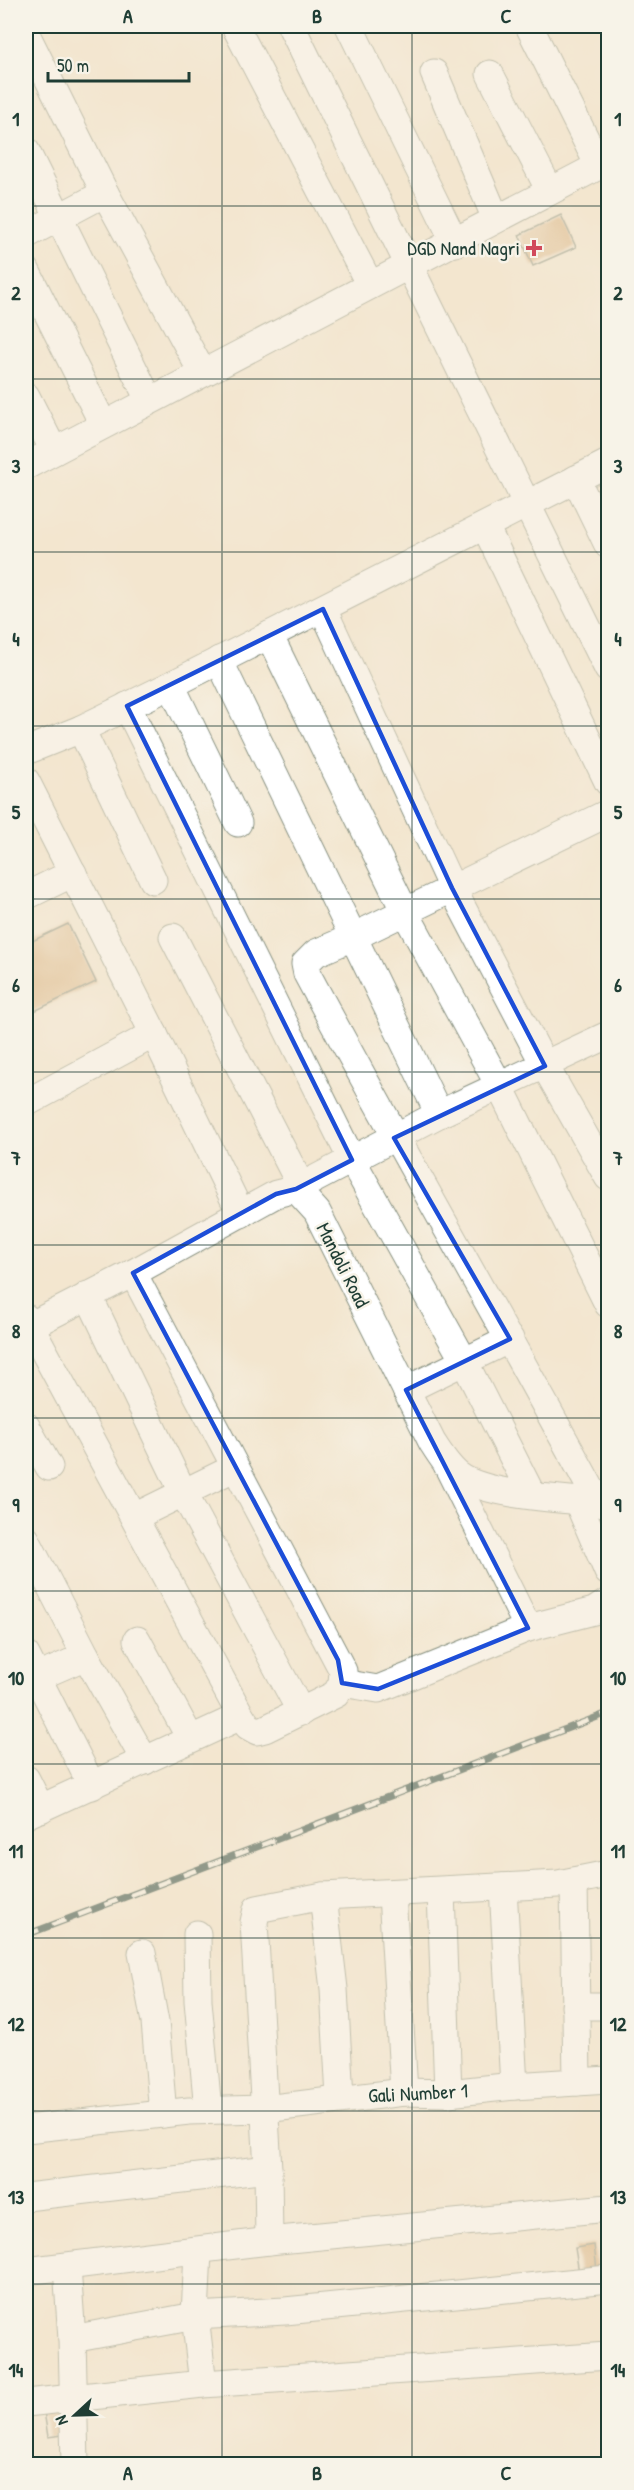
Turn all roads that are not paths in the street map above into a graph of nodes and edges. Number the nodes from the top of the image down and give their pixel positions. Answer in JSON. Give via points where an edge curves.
{"nodes":[{"id":1,"x":235,"y":26,"type":"edge"},
{"id":2,"x":291,"y":26,"type":"edge"},
{"id":3,"x":349,"y":26,"type":"edge"},
{"id":4,"x":529,"y":26,"type":"edge"},
{"id":5,"x":26,"y":34,"type":"edge"},
{"id":6,"x":434,"y":73,"type":"dead end"},
{"id":7,"x":490,"y":74,"type":"dead end"},
{"id":8,"x":26,"y":151,"type":"edge"},
{"id":9,"x":604,"y":164,"type":"edge"},
{"id":10,"x":550,"y":191,"type":"junction"},
{"id":11,"x":105,"y":193,"type":"junction"},
{"id":12,"x":59,"y":217,"type":"junction"},
{"id":13,"x":496,"y":219,"type":"junction"},
{"id":14,"x":26,"y":235,"type":"edge"},
{"id":15,"x":455,"y":243,"type":"junction"},
{"id":16,"x":409,"y":266,"type":"junction"},
{"id":17,"x":26,"y":270,"type":"edge"},
{"id":18,"x":370,"y":285,"type":"junction"},
{"id":19,"x":202,"y":372,"type":"junction"},
{"id":20,"x":26,"y":396,"type":"edge"},
{"id":21,"x":149,"y":400,"type":"junction"},
{"id":22,"x":103,"y":424,"type":"junction"},
{"id":23,"x":54,"y":451,"type":"junction"},
{"id":24,"x":609,"y":463,"type":"edge"},
{"id":25,"x":26,"y":466,"type":"edge"},
{"id":26,"x":576,"y":479,"type":"junction"},
{"id":27,"x":528,"y":505,"type":"junction"},
{"id":28,"x":485,"y":526,"type":"junction"},
{"id":29,"x":609,"y":545,"type":"edge"},
{"id":30,"x":323,"y":609,"type":"junction"},
{"id":31,"x":269,"y":635,"type":"junction"},
{"id":32,"x":219,"y":660,"type":"junction"},
{"id":33,"x":609,"y":669,"type":"edge"},
{"id":34,"x":171,"y":685,"type":"junction"},
{"id":35,"x":127,"y":706,"type":"junction"},
{"id":36,"x":81,"y":729,"type":"junction"},
{"id":37,"x":26,"y":751,"type":"edge"},
{"id":38,"x":26,"y":780,"type":"edge"},
{"id":39,"x":609,"y":782,"type":"edge"},
{"id":40,"x":609,"y":813,"type":"edge"},
{"id":41,"x":238,"y":823,"type":"dead end"},
{"id":42,"x":73,"y":873,"type":"junction"},
{"id":43,"x":153,"y":880,"type":"dead end"},
{"id":44,"x":452,"y":888,"type":"junction"},
{"id":45,"x":26,"y":896,"type":"edge"},
{"id":46,"x":405,"y":912,"type":"junction"},
{"id":47,"x":173,"y":937,"type":"dead end"},
{"id":48,"x":353,"y":937,"type":"junction"},
{"id":49,"x":154,"y":1034,"type":"junction"},
{"id":50,"x":608,"y":1038,"type":"edge"},
{"id":51,"x":544,"y":1066,"type":"junction"},
{"id":52,"x":499,"y":1086,"type":"junction"},
{"id":53,"x":26,"y":1103,"type":"edge"},
{"id":54,"x":439,"y":1114,"type":"junction"},
{"id":55,"x":394,"y":1138,"type":"junction"},
{"id":56,"x":352,"y":1160,"type":"junction"},
{"id":57,"x":609,"y":1177,"type":"edge"},
{"id":58,"x":299,"y":1188,"type":"junction"},
{"id":59,"x":241,"y":1214,"type":"junction"},
{"id":60,"x":134,"y":1273,"type":"junction"},
{"id":61,"x":88,"y":1294,"type":"junction"},
{"id":62,"x":609,"y":1304,"type":"edge"},
{"id":63,"x":27,"y":1324,"type":"edge"},
{"id":64,"x":510,"y":1339,"type":"junction"},
{"id":65,"x":464,"y":1361,"type":"junction"},
{"id":66,"x":406,"y":1390,"type":"junction"},
{"id":67,"x":26,"y":1426,"type":"edge"},
{"id":68,"x":446,"y":1464,"type":"junction"},
{"id":69,"x":49,"y":1467,"type":"dead end"},
{"id":70,"x":234,"y":1468,"type":"junction"},
{"id":71,"x":183,"y":1492,"type":"junction"},
{"id":72,"x":532,"y":1495,"type":"junction"},
{"id":73,"x":594,"y":1502,"type":"edge"},
{"id":74,"x":134,"y":1517,"type":"junction"},
{"id":75,"x":26,"y":1539,"type":"edge"},
{"id":76,"x":609,"y":1572,"type":"edge"},
{"id":77,"x":609,"y":1602,"type":"edge"},
{"id":78,"x":528,"y":1628,"type":"junction"},
{"id":79,"x":137,"y":1640,"type":"dead end"},
{"id":80,"x":86,"y":1656,"type":"junction"},
{"id":81,"x":29,"y":1672,"type":"edge"},
{"id":82,"x":342,"y":1683,"type":"junction"},
{"id":83,"x":301,"y":1712,"type":"junction"},
{"id":84,"x":241,"y":1716,"type":"junction"},
{"id":85,"x":190,"y":1738,"type":"junction"},
{"id":86,"x":146,"y":1761,"type":"junction"},
{"id":87,"x":26,"y":1779,"type":"edge"},
{"id":88,"x":92,"y":1786,"type":"junction"},
{"id":89,"x":33,"y":1812,"type":"edge"},
{"id":90,"x":609,"y":1874,"type":"edge"},
{"id":91,"x":574,"y":1881,"type":"junction"},
{"id":92,"x":503,"y":1887,"type":"junction"},
{"id":93,"x":441,"y":1891,"type":"junction"},
{"id":94,"x":392,"y":1894,"type":"junction"},
{"id":95,"x":323,"y":1896,"type":"junction"},
{"id":96,"x":196,"y":1934,"type":"dead end"},
{"id":97,"x":142,"y":1953,"type":"dead end"},
{"id":98,"x":575,"y":2006,"type":"junction"},
{"id":99,"x":609,"y":2006,"type":"edge"},
{"id":100,"x":609,"y":2079,"type":"edge"},
{"id":101,"x":577,"y":2082,"type":"junction"},
{"id":102,"x":514,"y":2086,"type":"junction"},
{"id":103,"x":404,"y":2092,"type":"junction"},
{"id":104,"x":448,"y":2093,"type":"junction"},
{"id":105,"x":340,"y":2098,"type":"junction"},
{"id":106,"x":265,"y":2109,"type":"junction"},
{"id":107,"x":208,"y":2110,"type":"junction"},
{"id":108,"x":163,"y":2114,"type":"junction"},
{"id":109,"x":26,"y":2129,"type":"edge"},
{"id":110,"x":268,"y":2169,"type":"junction"},
{"id":111,"x":26,"y":2197,"type":"edge"},
{"id":112,"x":609,"y":2208,"type":"edge"},
{"id":113,"x":269,"y":2241,"type":"junction"},
{"id":114,"x":198,"y":2251,"type":"junction"},
{"id":115,"x":67,"y":2267,"type":"junction"},
{"id":116,"x":26,"y":2271,"type":"edge"},
{"id":117,"x":609,"y":2279,"type":"edge"},
{"id":118,"x":195,"y":2316,"type":"junction"},
{"id":119,"x":72,"y":2339,"type":"junction"},
{"id":120,"x":609,"y":2356,"type":"edge"},
{"id":121,"x":203,"y":2384,"type":"junction"},
{"id":122,"x":74,"y":2400,"type":"junction"},
{"id":123,"x":26,"y":2403,"type":"edge"},
{"id":124,"x":75,"y":2464,"type":"edge"}],
"edges":[{"from":1,"to":18,"type":"street"},
{"from":2,"to":16,"type":"street"},
{"from":3,"to":15,"type":"street"},
{"from":4,"to":9,"type":"street"},
{"from":5,"to":11,"type":"street"},
{"from":6,"to":13,"type":"street"},
{"from":7,"to":10,"type":"street"},
{"from":8,"to":12,"type":"street"},
{"from":9,"to":10,"type":"street"},
{"from":10,"to":13,"type":"street"},
{"from":11,"to":12,"type":"street"},
{"from":11,"to":19,"type":"street"},
{"from":12,"to":14,"type":"street"},
{"from":12,"to":21,"type":"street"},
{"from":13,"to":15,"type":"street"},
{"from":15,"to":16,"type":"street"},
{"from":16,"to":18,"type":"street"},
{"from":16,"to":27,"type":"street"},
{"from":17,"to":22,"type":"street"},
{"from":18,"to":19,"type":"street"},
{"from":19,"to":21,"type":"street"},
{"from":20,"to":23,"type":"street"},
{"from":21,"to":22,"type":"street"},
{"from":22,"to":23,"type":"street"},
{"from":23,"to":25,"type":"street"},
{"from":24,"to":26,"type":"street"},
{"from":26,"to":27,"type":"street"},
{"from":26,"to":29,"type":"street"},
{"from":27,"to":28,"type":"street"},
{"from":27,"to":33,"type":"street"},
{"from":28,"to":30,"type":"street"},
{"from":28,"to":39,"type":"street"},
{"from":30,"to":31,"type":"street"},
{"from":30,"to":44,"type":"street"},
{"from":31,"to":32,"type":"street"},
{"from":31,"to":46,"type":"street"},
{"from":32,"to":34,"type":"street"},
{"from":32,"to":48,"type":"street"},
{"from":34,"to":35,"type":"street"},
{"from":34,"to":41,"type":"street"},
{"from":35,"to":36,"type":"street"},
{"from":35,"to":56,"type":"street"},
{"from":36,"to":37,"type":"street"},
{"from":36,"to":43,"type":"street"},
{"from":38,"to":42,"type":"street"},
{"from":40,"to":44,"type":"street"},
{"from":42,"to":45,"type":"street"},
{"from":42,"to":49,"type":"street"},
{"from":44,"to":46,"type":"street"},
{"from":44,"to":51,"type":"street"},
{"from":46,"to":48,"type":"street"},
{"from":46,"to":52,"type":"street"},
{"from":47,"to":58,"type":"street","name":"Mandoli Road"},
{"from":48,"to":54,"type":"street"},
{"from":48,"to":55,"type":"street","via":[[316,952],[305,964],[307,974]]},
{"from":49,"to":53,"type":"street"},
{"from":49,"to":59,"type":"street"},
{"from":50,"to":51,"type":"street"},
{"from":51,"to":52,"type":"street"},
{"from":51,"to":57,"type":"street"},
{"from":52,"to":54,"type":"street"},
{"from":52,"to":62,"type":"street"},
{"from":54,"to":55,"type":"street"},
{"from":55,"to":56,"type":"street"},
{"from":55,"to":64,"type":"street"},
{"from":56,"to":58,"type":"street"},
{"from":56,"to":65,"type":"street"},
{"from":58,"to":59,"type":"street","via":[[276,1194]]},
{"from":58,"to":66,"type":"street","name":"Mandoli Road","via":[[317,1212]]},
{"from":59,"to":60,"type":"street"},
{"from":60,"to":61,"type":"street"},
{"from":60,"to":70,"type":"street"},
{"from":61,"to":63,"type":"street"},
{"from":61,"to":71,"type":"street"},
{"from":63,"to":74,"type":"street"},
{"from":64,"to":65,"type":"street"},
{"from":64,"to":73,"type":"street"},
{"from":65,"to":66,"type":"street"},
{"from":65,"to":72,"type":"street"},
{"from":66,"to":68,"type":"street","name":"Mandoli Road"},
{"from":67,"to":69,"type":"street"},
{"from":68,"to":72,"type":"street","name":"Mandoli Road","via":[[460,1477]]},
{"from":68,"to":78,"type":"street"},
{"from":70,"to":71,"type":"street"},
{"from":70,"to":82,"type":"street","via":[[338,1660],[343,1671]]},
{"from":71,"to":74,"type":"street"},
{"from":71,"to":83,"type":"street"},
{"from":72,"to":73,"type":"street","name":"Mandoli Road"},
{"from":73,"to":76,"type":"street"},
{"from":74,"to":84,"type":"street"},
{"from":75,"to":80,"type":"street"},
{"from":77,"to":78,"type":"street","via":[[594,1611]]},
{"from":78,"to":82,"type":"street","via":[[378,1689]]},
{"from":79,"to":85,"type":"street"},
{"from":80,"to":81,"type":"street"},
{"from":80,"to":86,"type":"street"},
{"from":81,"to":88,"type":"street"},
{"from":82,"to":83,"type":"street","via":[[336,1694]]},
{"from":83,"to":84,"type":"street","via":[[256,1731]]},
{"from":84,"to":85,"type":"street"},
{"from":85,"to":86,"type":"street"},
{"from":86,"to":88,"type":"street"},
{"from":87,"to":89,"type":"street"},
{"from":88,"to":89,"type":"street"},
{"from":90,"to":91,"type":"street"},
{"from":91,"to":92,"type":"street"},
{"from":91,"to":98,"type":"street"},
{"from":92,"to":93,"type":"street"},
{"from":92,"to":102,"type":"street"},
{"from":93,"to":94,"type":"street"},
{"from":93,"to":104,"type":"street"},
{"from":94,"to":95,"type":"street"},
{"from":94,"to":103,"type":"street"},
{"from":95,"to":105,"type":"street","via":[[334,1989]]},
{"from":95,"to":106,"type":"street","via":[[257,1909],[254,1922]]},
{"from":96,"to":107,"type":"street"},
{"from":97,"to":108,"type":"street"},
{"from":98,"to":99,"type":"street"},
{"from":98,"to":101,"type":"street"},
{"from":100,"to":101,"type":"street","name":"Gali Number 1"},
{"from":101,"to":102,"type":"street","name":"Gali Number 1"},
{"from":102,"to":104,"type":"street","name":"Gali Number 1"},
{"from":103,"to":104,"type":"street","name":"Gali Number 1"},
{"from":103,"to":105,"type":"street","name":"Gali Number 1"},
{"from":105,"to":106,"type":"street","name":"Gali Number 1"},
{"from":106,"to":107,"type":"street","name":"Gali Number 1"},
{"from":106,"to":110,"type":"street"},
{"from":107,"to":108,"type":"street","name":"Gali Number 1"},
{"from":108,"to":109,"type":"street","name":"Gali Number 1"},
{"from":110,"to":111,"type":"street"},
{"from":110,"to":113,"type":"street"},
{"from":112,"to":113,"type":"street"},
{"from":113,"to":114,"type":"street"},
{"from":114,"to":115,"type":"street"},
{"from":114,"to":118,"type":"street"},
{"from":115,"to":116,"type":"street"},
{"from":115,"to":119,"type":"street"},
{"from":117,"to":118,"type":"street","via":[[285,2311]]},
{"from":118,"to":119,"type":"street"},
{"from":118,"to":121,"type":"street"},
{"from":119,"to":122,"type":"street"},
{"from":120,"to":121,"type":"street"},
{"from":121,"to":122,"type":"street"},
{"from":122,"to":123,"type":"street"},
{"from":122,"to":124,"type":"street"}]}
